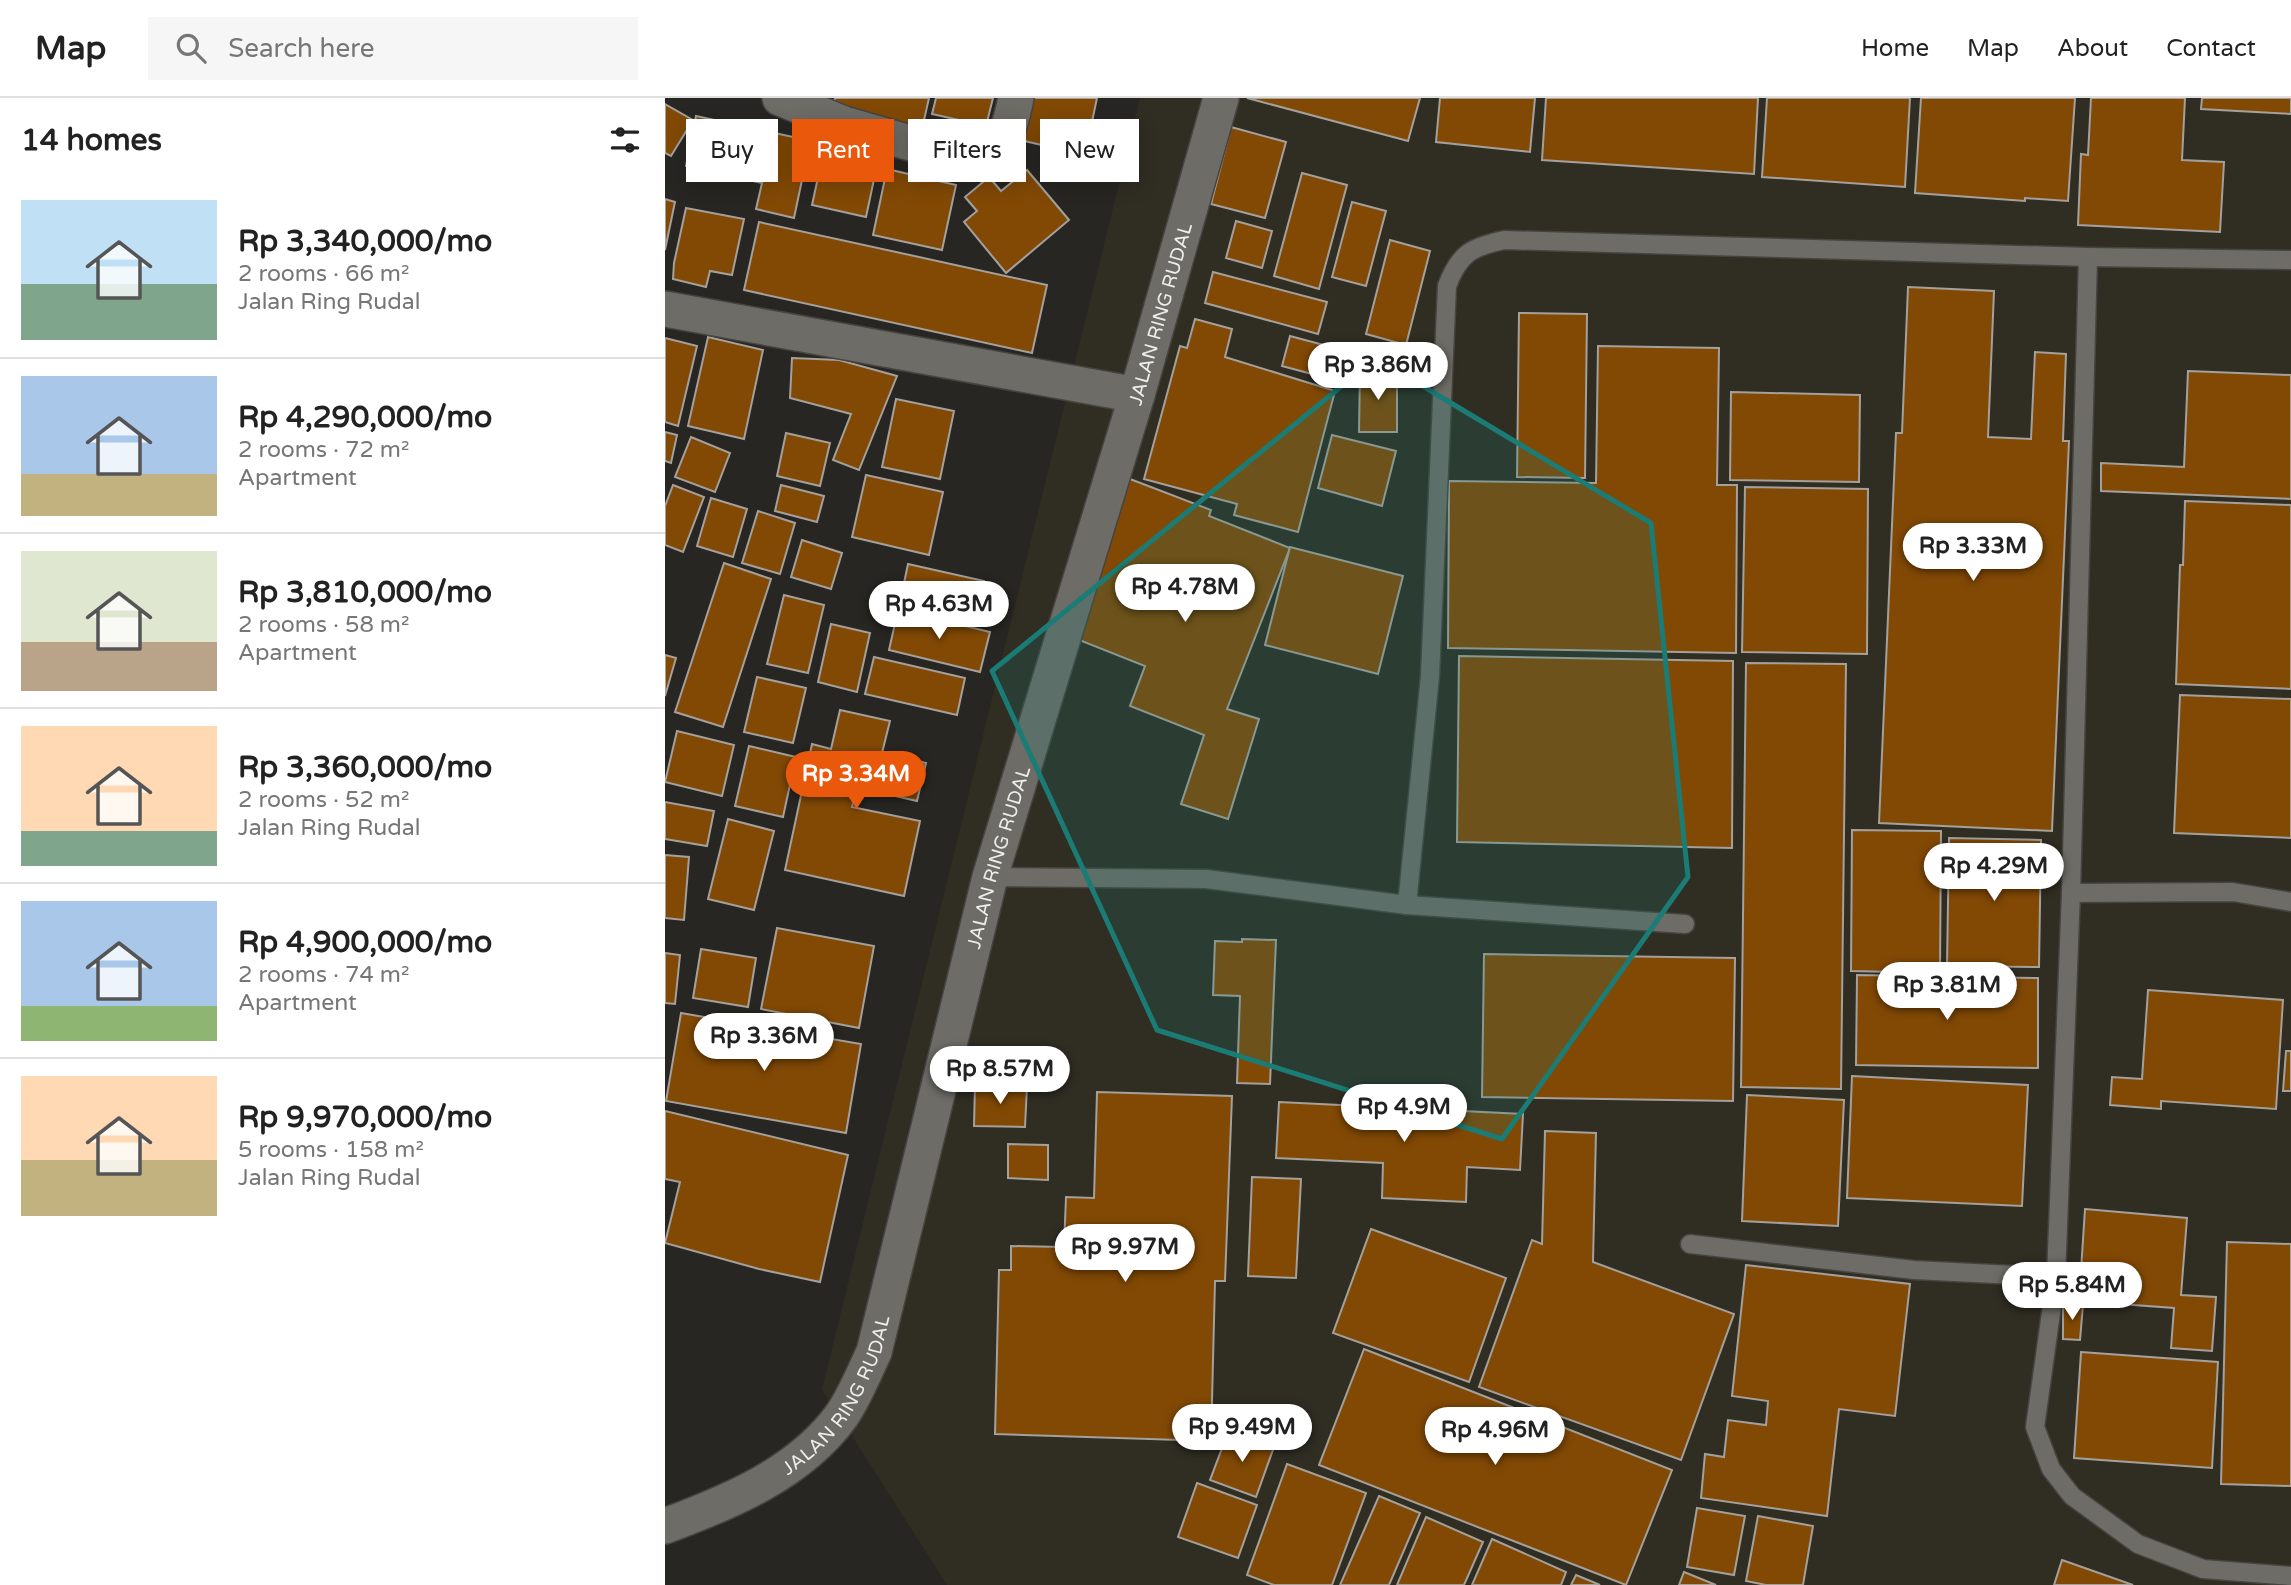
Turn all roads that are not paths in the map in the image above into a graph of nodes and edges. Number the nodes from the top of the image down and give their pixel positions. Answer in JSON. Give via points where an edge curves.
{"nodes":[{"id":1,"x":780,"y":98,"type":"edge"},
{"id":2,"x":1016,"y":98,"type":"edge"},
{"id":3,"x":1221,"y":98,"type":"edge"},
{"id":4,"x":2088,"y":257,"type":"junction"},
{"id":5,"x":2291,"y":260,"type":"edge"},
{"id":6,"x":665,"y":309,"type":"edge"},
{"id":7,"x":1137,"y":395,"type":"junction"},
{"id":8,"x":990,"y":877,"type":"junction"},
{"id":9,"x":2071,"y":893,"type":"junction"},
{"id":10,"x":2291,"y":902,"type":"edge"},
{"id":11,"x":1407,"y":905,"type":"junction"},
{"id":12,"x":1685,"y":924,"type":"dead end"},
{"id":13,"x":1690,"y":1244,"type":"dead end"},
{"id":14,"x":2056,"y":1277,"type":"junction"},
{"id":15,"x":665,"y":1526,"type":"edge"},
{"id":16,"x":2291,"y":1576,"type":"edge"}],
"edges":[{"from":1,"to":2,"type":"street","via":[[844,124],[972,161],[989,159],[1003,144]]},
{"from":3,"to":7,"type":"street","name":"JALAN RING RUDAL"},
{"from":4,"to":5,"type":"lane"},
{"from":4,"to":9,"type":"lane"},
{"from":4,"to":11,"type":"lane","via":[[1504,240],[1466,253],[1447,286],[1430,676]]},
{"from":6,"to":7,"type":"street"},
{"from":7,"to":8,"type":"street","name":"JALAN RING RUDAL"},
{"from":8,"to":11,"type":"lane","via":[[1206,879]]},
{"from":8,"to":15,"type":"street","name":"JALAN RING RUDAL","via":[[874,1352],[857,1389],[842,1415],[784,1471],[709,1510]]},
{"from":9,"to":10,"type":"lane","via":[[2233,892]]},
{"from":9,"to":14,"type":"lane"},
{"from":11,"to":12,"type":"lane"},
{"from":13,"to":14,"type":"lane","via":[[1914,1270]]},
{"from":14,"to":16,"type":"lane","via":[[2035,1427],[2051,1469],[2072,1496],[2138,1544],[2203,1569]]}]}
